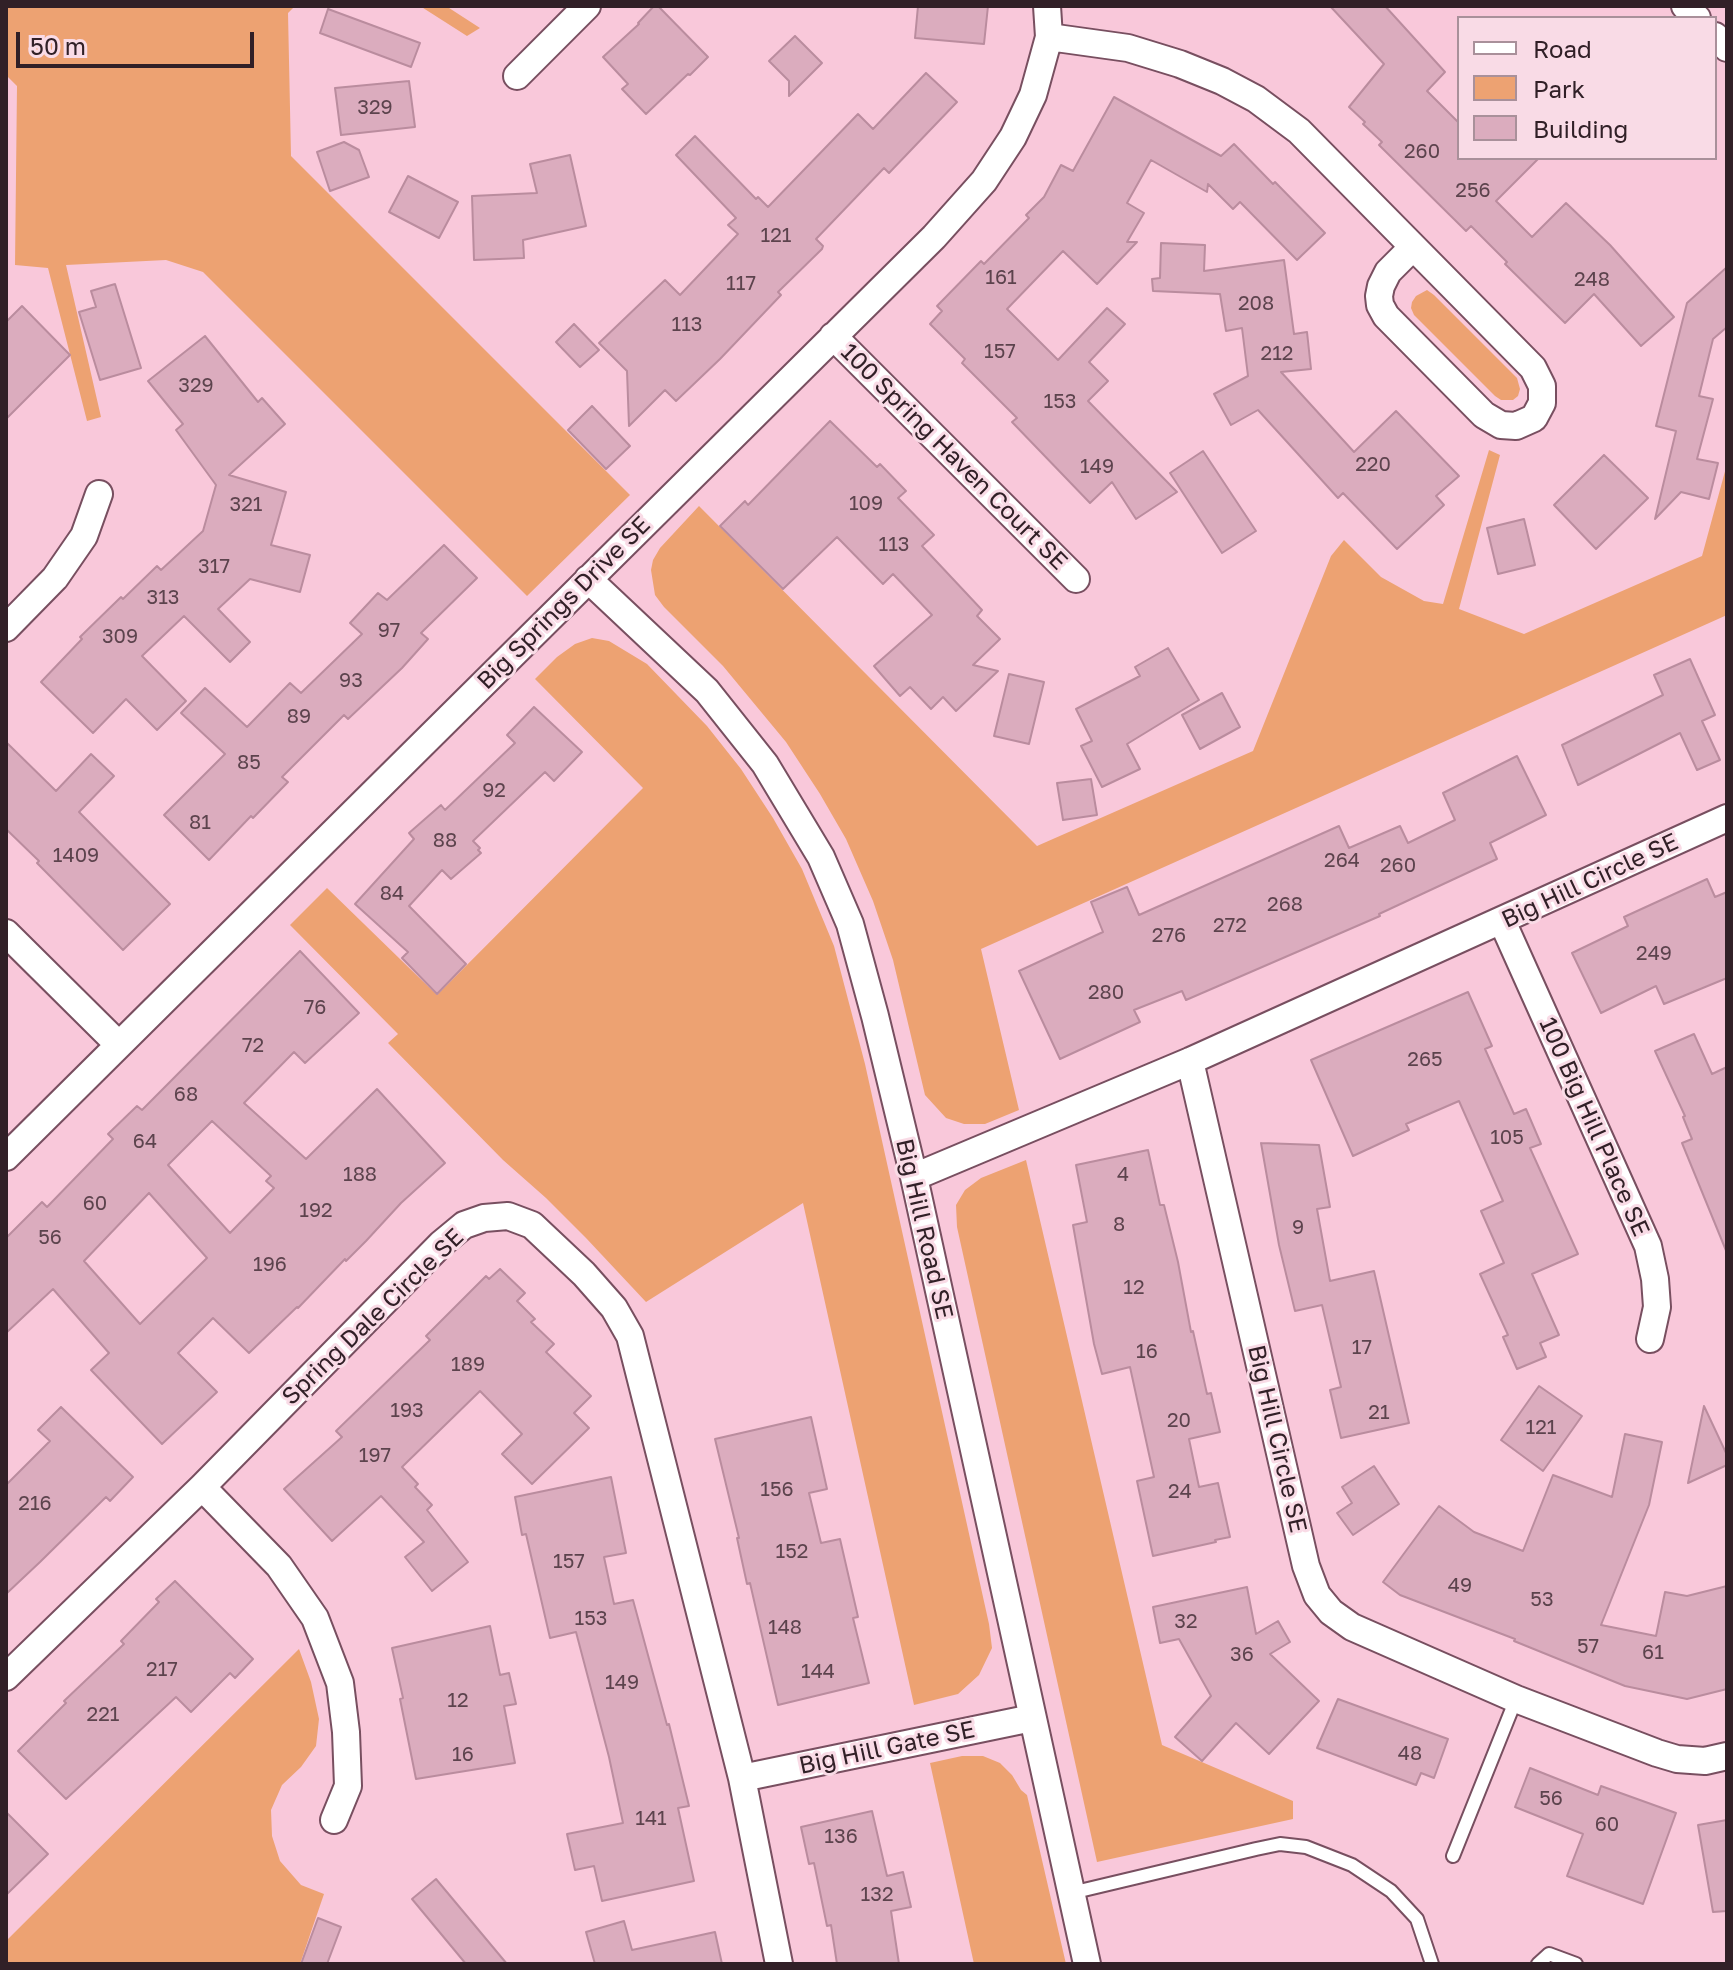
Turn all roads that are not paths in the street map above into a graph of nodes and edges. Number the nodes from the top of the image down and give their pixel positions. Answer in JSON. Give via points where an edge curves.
{"nodes":[{"id":1,"x":587,"y":6,"type":"edge"},
{"id":2,"x":1047,"y":6,"type":"edge"},
{"id":3,"x":1049,"y":37,"type":"junction"},
{"id":4,"x":517,"y":76,"type":"dead end"},
{"id":5,"x":1413,"y":247,"type":"junction"},
{"id":6,"x":833,"y":336,"type":"junction"},
{"id":7,"x":99,"y":494,"type":"dead end"},
{"id":8,"x":588,"y":579,"type":"junction"},
{"id":9,"x":1076,"y":579,"type":"dead end"},
{"id":10,"x":6,"y":628,"type":"edge"},
{"id":11,"x":1727,"y":818,"type":"edge"},
{"id":12,"x":1502,"y":921,"type":"junction"},
{"id":13,"x":6,"y":933,"type":"edge"},
{"id":14,"x":118,"y":1044,"type":"junction"},
{"id":15,"x":1190,"y":1061,"type":"junction"},
{"id":16,"x":6,"y":1157,"type":"edge"},
{"id":17,"x":914,"y":1177,"type":"junction"},
{"id":18,"x":1650,"y":1339,"type":"dead end"},
{"id":19,"x":202,"y":1487,"type":"junction"},
{"id":20,"x":6,"y":1677,"type":"edge"},
{"id":21,"x":1516,"y":1699,"type":"junction"},
{"id":22,"x":1032,"y":1718,"type":"junction"},
{"id":23,"x":1727,"y":1756,"type":"edge"},
{"id":24,"x":742,"y":1778,"type":"junction"},
{"id":25,"x":334,"y":1820,"type":"dead end"},
{"id":26,"x":1453,"y":1856,"type":"dead end"},
{"id":27,"x":1071,"y":1893,"type":"junction"},
{"id":28,"x":779,"y":1964,"type":"edge"},
{"id":29,"x":1087,"y":1964,"type":"edge"},
{"id":30,"x":1432,"y":1964,"type":"edge"},
{"id":31,"x":1538,"y":1964,"type":"edge"},
{"id":32,"x":1576,"y":1964,"type":"edge"}],
"edges":[{"from":1,"to":4,"type":"street"},
{"from":2,"to":3,"type":"street","name":"Big Springs Drive SE"},
{"from":3,"to":5,"type":"street","via":[[1128,48],[1180,64],[1256,99],[1299,131]]},
{"from":3,"to":6,"type":"street","name":"Big Springs Drive SE","via":[[1033,95],[984,181]]},
{"from":5,"to":5,"type":"street","via":[[1381,286],[1380,305],[1386,316],[1484,415],[1516,426],[1534,418],[1542,403],[1542,386],[1533,368]]},
{"from":6,"to":8,"type":"street","name":"Big Springs Drive SE"},
{"from":6,"to":9,"type":"street","name":"100 Spring Haven Court SE"},
{"from":7,"to":10,"type":"street","via":[[84,536],[55,578]]},
{"from":8,"to":14,"type":"street","name":"Big Springs Drive SE"},
{"from":8,"to":17,"type":"street","name":"Big Hill Road SE","via":[[707,691],[765,764],[821,857],[857,948]]},
{"from":11,"to":12,"type":"street","name":"Big Hill Circle SE"},
{"from":12,"to":15,"type":"street","name":"Big Hill Circle SE"},
{"from":12,"to":18,"type":"street","name":"100 Big Hill Place SE","via":[[1648,1246],[1657,1307]]},
{"from":13,"to":14,"type":"street"},
{"from":14,"to":16,"type":"street","name":"Big Springs Drive SE"},
{"from":15,"to":17,"type":"street","name":"Big Hill Circle SE"},
{"from":15,"to":21,"type":"street","name":"Big Hill Circle SE","via":[[1317,1595],[1352,1627]]},
{"from":17,"to":22,"type":"street","name":"Big Hill Road SE"},
{"from":19,"to":20,"type":"street","name":"Spring Dale Circle SE"},
{"from":19,"to":24,"type":"street","name":"Spring Dale Circle SE","via":[[464,1225],[508,1216],[532,1225],[584,1274],[630,1336]]},
{"from":19,"to":25,"type":"street","via":[[279,1566],[315,1618],[340,1683],[346,1732],[348,1786]]},
{"from":21,"to":23,"type":"street","name":"Big Hill Circle SE","via":[[1667,1756],[1705,1761]]},
{"from":21,"to":26,"type":"lane"},
{"from":22,"to":24,"type":"street","name":"Big Hill Gate SE"},
{"from":22,"to":27,"type":"street","name":"Big Hill Road SE"},
{"from":24,"to":28,"type":"street","name":"Spring Dale Circle SE"},
{"from":27,"to":29,"type":"street","name":"Big Hill Road SE"},
{"from":27,"to":30,"type":"lane","via":[[1280,1844],[1306,1847],[1352,1865],[1391,1891],[1417,1919]]},
{"from":31,"to":32,"type":"lane","via":[[1549,1954]]}]}
